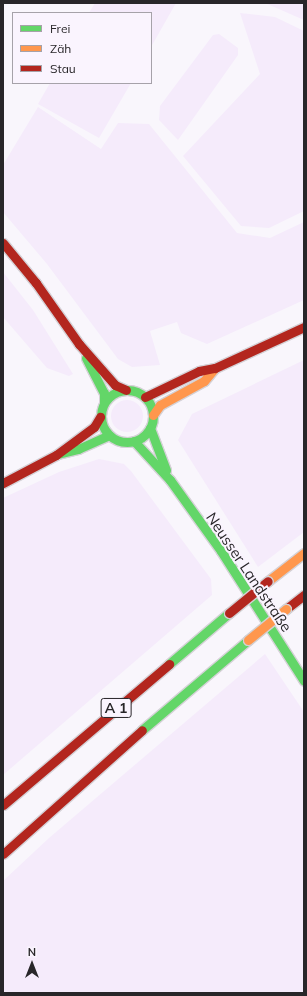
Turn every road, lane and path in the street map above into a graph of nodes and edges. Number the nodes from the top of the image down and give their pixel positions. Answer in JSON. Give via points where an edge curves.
{"nodes":[{"id":1,"x":3,"y":243,"type":"edge"},
{"id":2,"x":304,"y":327,"type":"edge"},
{"id":3,"x":79,"y":344,"type":"junction"},
{"id":4,"x":215,"y":368,"type":"junction"},
{"id":5,"x":126,"y":390,"type":"junction"},
{"id":6,"x":145,"y":397,"type":"junction"},
{"id":7,"x":104,"y":403,"type":"junction"},
{"id":8,"x":153,"y":415,"type":"junction"},
{"id":9,"x":100,"y":417,"type":"junction"},
{"id":10,"x":150,"y":428,"type":"junction"},
{"id":11,"x":109,"y":435,"type":"junction"},
{"id":12,"x":134,"y":441,"type":"junction"},
{"id":13,"x":56,"y":455,"type":"junction"},
{"id":14,"x":170,"y":480,"type":"junction"},
{"id":15,"x":3,"y":483,"type":"edge"},
{"id":16,"x":304,"y":553,"type":"edge"},
{"id":17,"x":304,"y":595,"type":"edge"},
{"id":18,"x":304,"y":681,"type":"edge"},
{"id":19,"x":3,"y":805,"type":"edge"},
{"id":20,"x":3,"y":854,"type":"edge"}],
"edges":[{"from":1,"to":3,"type":"main road","via":[[36,283]]},
{"from":2,"to":4,"type":"main road"},
{"from":3,"to":5,"type":"main road","via":[[115,385]]},
{"from":3,"to":7,"type":"main road","via":[[104,393]]},
{"from":4,"to":6,"type":"main road","via":[[199,371]]},
{"from":4,"to":8,"type":"main road","via":[[204,381],[160,405]]},
{"from":5,"to":6,"type":"main road"},
{"from":5,"to":7,"type":"main road","via":[[113,393]]},
{"from":6,"to":8,"type":"main road"},
{"from":7,"to":9,"type":"main road"},
{"from":8,"to":10,"type":"main road"},
{"from":9,"to":11,"type":"main road"},
{"from":9,"to":13,"type":"main road","via":[[94,427]]},
{"from":10,"to":12,"type":"main road"},
{"from":10,"to":14,"type":"main road","name":"Neusser Landstraße"},
{"from":11,"to":12,"type":"main road","via":[[121,441]]},
{"from":11,"to":13,"type":"main road","via":[[78,449]]},
{"from":12,"to":14,"type":"main road","name":"Neusser Landstraße"},
{"from":13,"to":15,"type":"main road"},
{"from":14,"to":18,"type":"main road","name":"Neusser Landstraße","via":[[220,551]]},
{"from":16,"to":19,"type":"main road","number":"A 1","bridge":true},
{"from":17,"to":20,"type":"main road","number":"A 1","bridge":true,"via":[[172,703]]}]}
